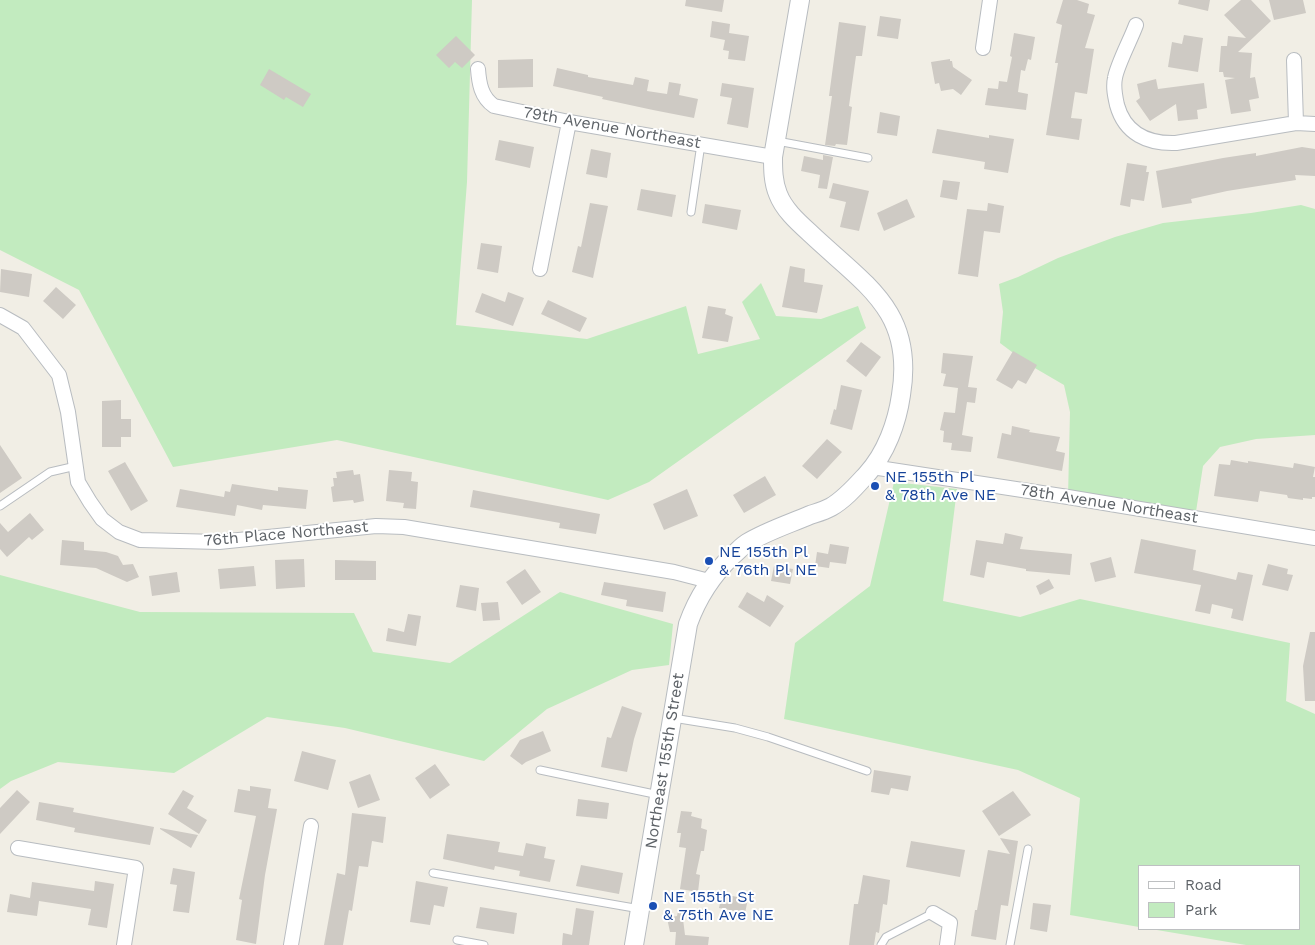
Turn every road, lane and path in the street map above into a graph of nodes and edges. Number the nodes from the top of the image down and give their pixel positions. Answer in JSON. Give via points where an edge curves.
{"nodes":[{"id":1,"x":800,"y":0,"type":"edge"},
{"id":2,"x":990,"y":0,"type":"edge"},
{"id":3,"x":1136,"y":25,"type":"dead end"},
{"id":4,"x":983,"y":48,"type":"dead end"},
{"id":5,"x":1294,"y":60,"type":"dead end"},
{"id":6,"x":478,"y":69,"type":"dead end"},
{"id":7,"x":569,"y":122,"type":"junction"},
{"id":8,"x":1296,"y":123,"type":"junction"},
{"id":9,"x":1315,"y":124,"type":"edge"},
{"id":10,"x":701,"y":144,"type":"junction"},
{"id":11,"x":774,"y":149,"type":"junction"},
{"id":12,"x":868,"y":158,"type":"dead end"},
{"id":13,"x":691,"y":212,"type":"dead end"},
{"id":14,"x":540,"y":269,"type":"dead end"},
{"id":15,"x":0,"y":315,"type":"edge"},
{"id":16,"x":76,"y":466,"type":"junction"},
{"id":17,"x":872,"y":468,"type":"junction"},
{"id":18,"x":0,"y":506,"type":"edge"},
{"id":19,"x":1315,"y":538,"type":"edge"},
{"id":20,"x":709,"y":582,"type":"junction"},
{"id":21,"x":673,"y":718,"type":"junction"},
{"id":22,"x":540,"y":770,"type":"dead end"},
{"id":23,"x":867,"y":771,"type":"dead end"},
{"id":24,"x":660,"y":795,"type":"junction"},
{"id":25,"x":311,"y":826,"type":"dead end"},
{"id":26,"x":18,"y":848,"type":"dead end"},
{"id":27,"x":1028,"y":849,"type":"dead end"},
{"id":28,"x":433,"y":872,"type":"dead end"},
{"id":29,"x":641,"y":909,"type":"junction"},
{"id":30,"x":933,"y":913,"type":"joint"},
{"id":31,"x":457,"y":940,"type":"dead end"},
{"id":32,"x":124,"y":945,"type":"edge"},
{"id":33,"x":291,"y":945,"type":"edge"},
{"id":34,"x":484,"y":945,"type":"edge"},
{"id":35,"x":634,"y":945,"type":"edge"},
{"id":36,"x":881,"y":945,"type":"edge"},
{"id":37,"x":947,"y":945,"type":"edge"},
{"id":38,"x":1010,"y":945,"type":"edge"}],
"edges":[{"from":1,"to":11,"type":"street"},
{"from":2,"to":4,"type":"street"},
{"from":3,"to":8,"type":"street","via":[[1115,78],[1114,95],[1120,115],[1130,130],[1145,139],[1176,143]]},
{"from":5,"to":8,"type":"street"},
{"from":6,"to":7,"type":"street","name":"79th Avenue Northeast","via":[[482,90],[494,106]]},
{"from":7,"to":10,"type":"street","name":"79th Avenue Northeast"},
{"from":7,"to":14,"type":"street"},
{"from":8,"to":9,"type":"street"},
{"from":10,"to":11,"type":"street","name":"79th Avenue Northeast"},
{"from":10,"to":13,"type":"lane"},
{"from":11,"to":12,"type":"lane"},
{"from":11,"to":17,"type":"street","name":"Northeast 155th Street","via":[[774,178],[778,195],[788,212],[875,292],[898,330],[903,361],[900,404],[884,448]]},
{"from":15,"to":16,"type":"street","name":"76th Place Northeast","via":[[23,328],[59,375]]},
{"from":16,"to":18,"type":"lane","via":[[50,472]]},
{"from":16,"to":20,"type":"street","name":"76th Place Northeast","via":[[78,482],[102,519],[119,532],[140,540],[218,542],[376,526],[404,527],[674,572]]},
{"from":17,"to":19,"type":"street","name":"78th Avenue Northeast"},
{"from":17,"to":20,"type":"street","name":"Northeast 155th Street","via":[[850,493],[830,507],[746,544]]},
{"from":20,"to":21,"type":"street","name":"Northeast 155th Street","via":[[688,624]]},
{"from":21,"to":23,"type":"lane","via":[[760,734]]},
{"from":21,"to":24,"type":"street","name":"Northeast 155th Street"},
{"from":22,"to":24,"type":"lane"},
{"from":24,"to":29,"type":"street","name":"Northeast 155th Street"},
{"from":25,"to":33,"type":"street"},
{"from":26,"to":32,"type":"street","via":[[136,868]]},
{"from":27,"to":38,"type":"lane"},
{"from":28,"to":29,"type":"lane"},
{"from":29,"to":35,"type":"street","name":"Northeast 155th Street"},
{"from":30,"to":36,"type":"lane","via":[[886,937]]},
{"from":30,"to":37,"type":"street","via":[[950,923]]},
{"from":31,"to":34,"type":"lane"}]}
